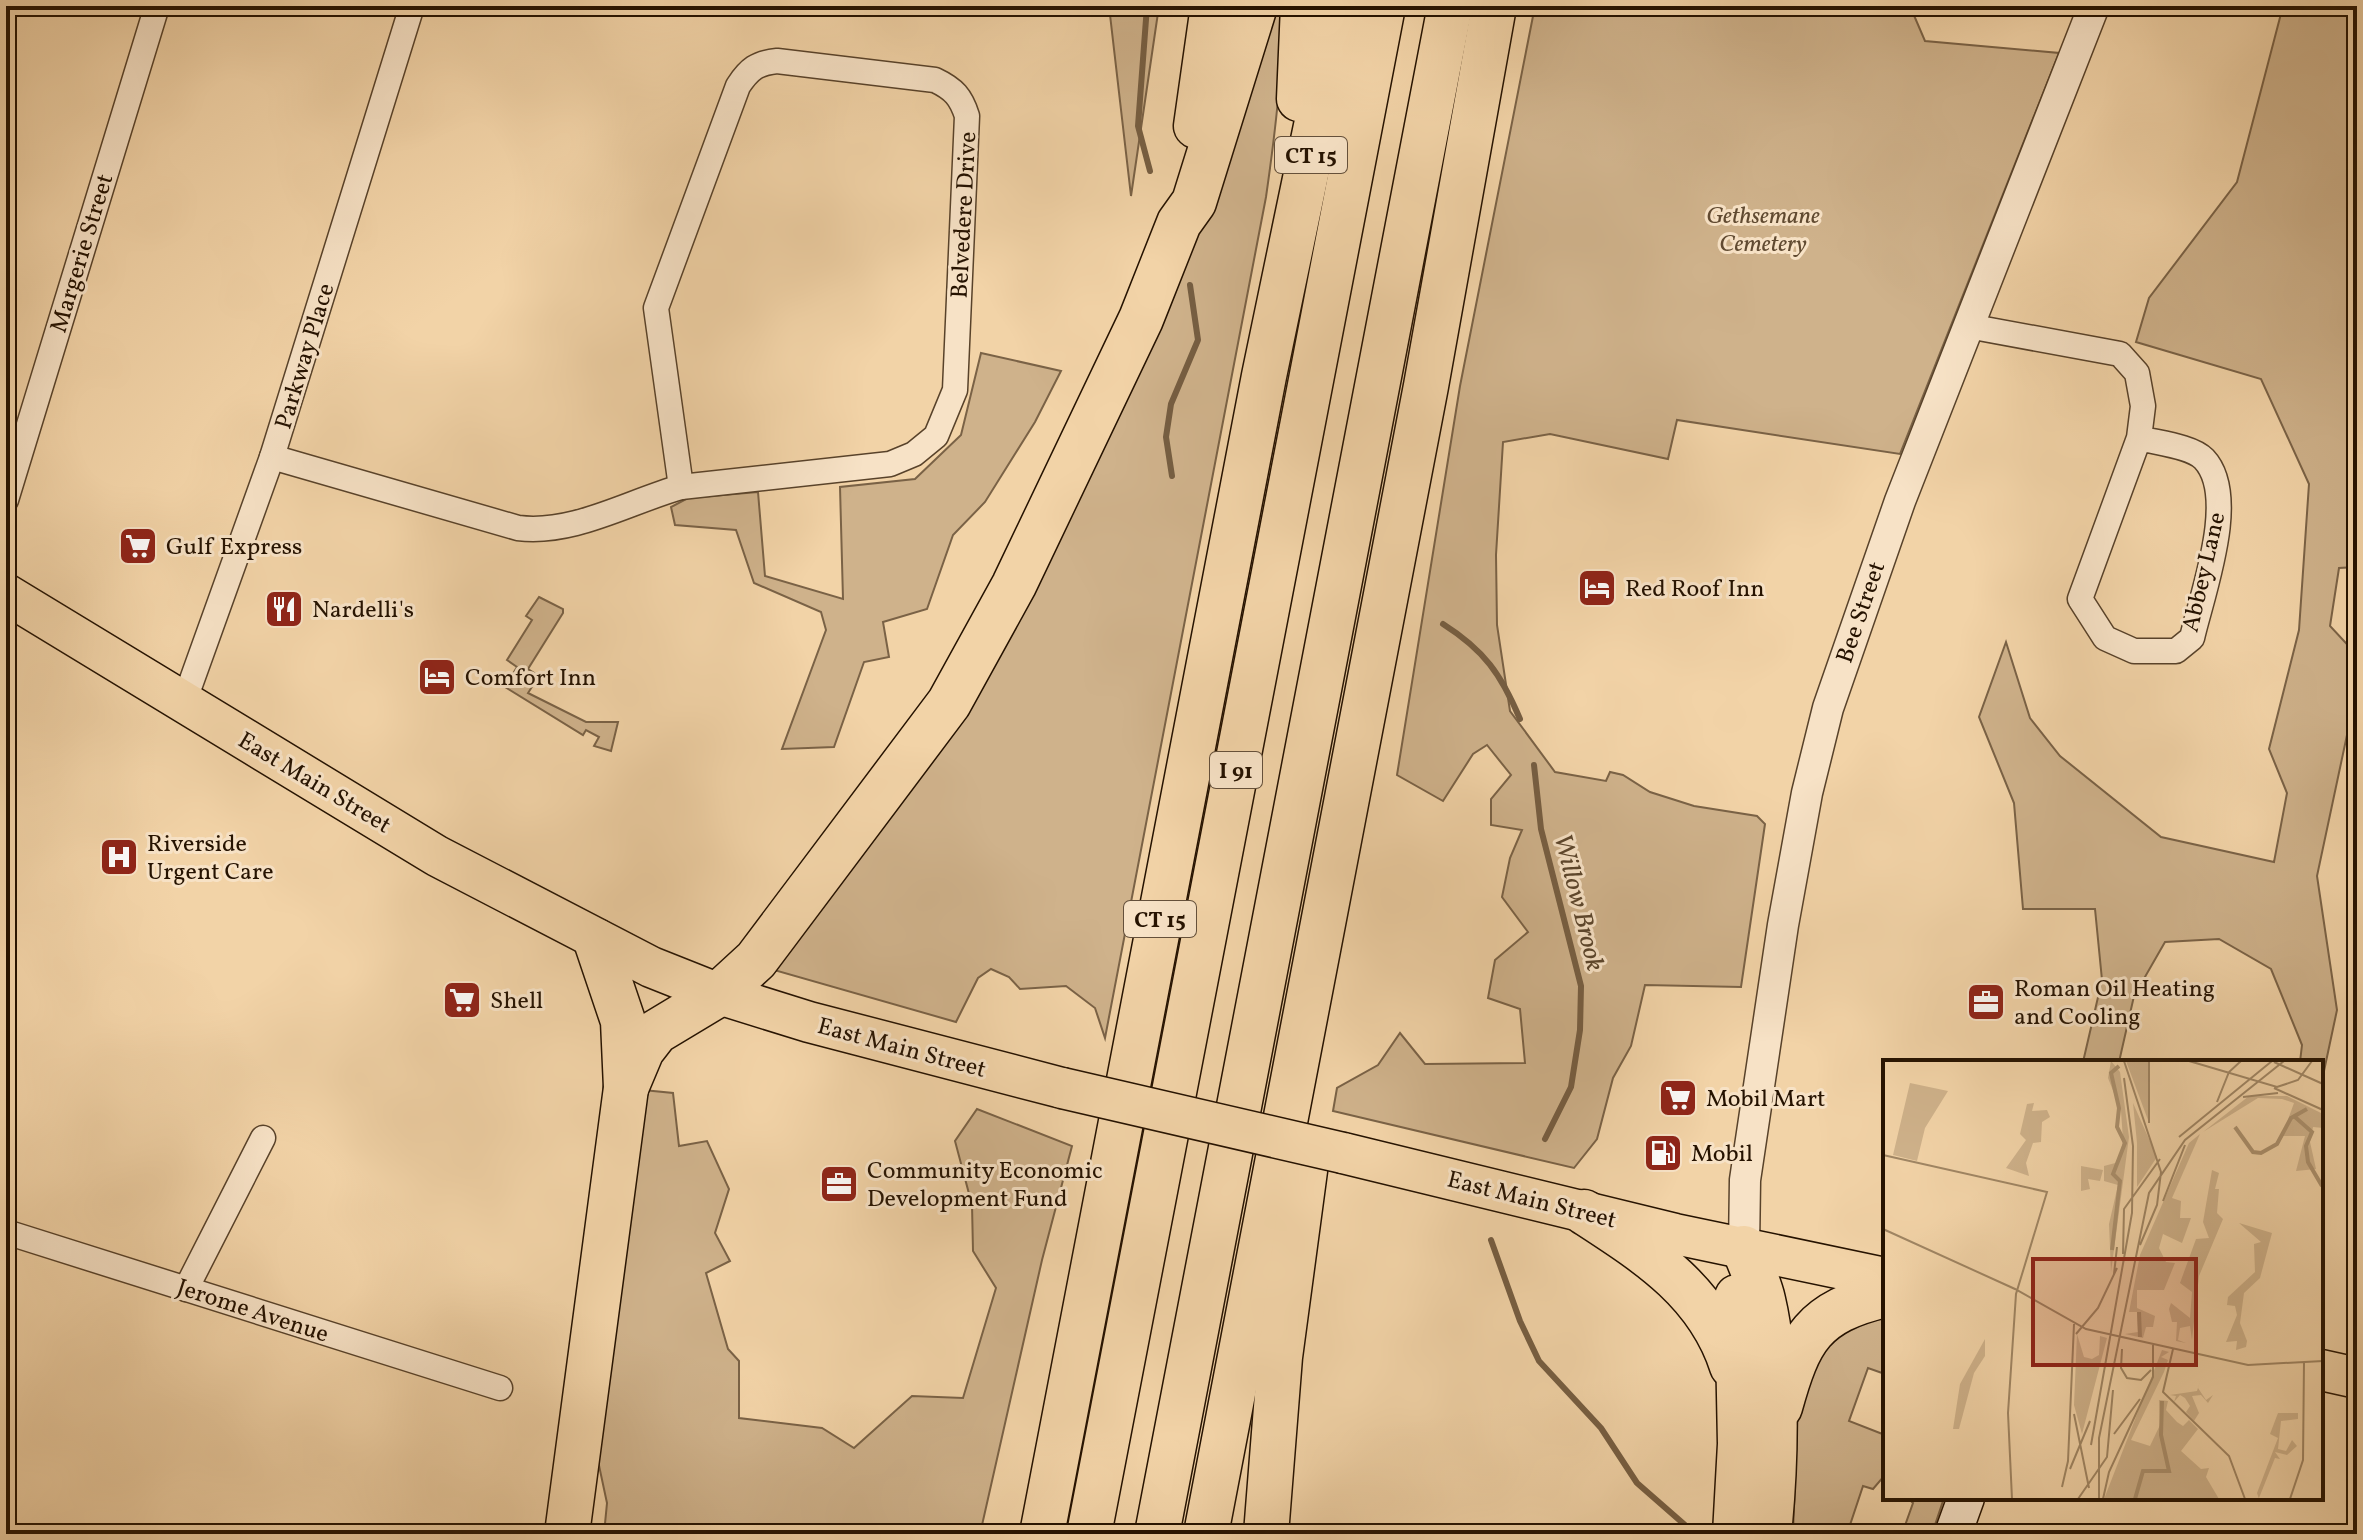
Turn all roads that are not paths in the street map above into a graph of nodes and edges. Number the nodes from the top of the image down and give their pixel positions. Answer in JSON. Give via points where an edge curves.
{"nodes":[{"id":1,"x":157,"y":6,"type":"edge"},
{"id":2,"x":412,"y":6,"type":"edge"},
{"id":3,"x":1213,"y":6,"type":"edge"},
{"id":4,"x":1255,"y":6,"type":"edge"},
{"id":5,"x":1303,"y":6,"type":"edge"},
{"id":6,"x":1341,"y":6,"type":"edge"},
{"id":7,"x":1383,"y":6,"type":"edge"},
{"id":8,"x":1450,"y":6,"type":"edge"},
{"id":9,"x":1494,"y":6,"type":"edge"},
{"id":10,"x":2094,"y":6,"type":"edge"},
{"id":11,"x":1179,"y":223,"type":"junction"},
{"id":12,"x":1279,"y":303,"type":"junction"},
{"id":13,"x":1968,"y":326,"type":"junction"},
{"id":14,"x":2139,"y":438,"type":"junction"},
{"id":15,"x":272,"y":457,"type":"junction"},
{"id":16,"x":681,"y":487,"type":"junction"},
{"id":17,"x":6,"y":500,"type":"edge"},
{"id":18,"x":6,"y":594,"type":"edge"},
{"id":19,"x":184,"y":702,"type":"junction"},
{"id":20,"x":596,"y":941,"type":"junction"},
{"id":21,"x":1310,"y":991,"type":"junction"},
{"id":22,"x":719,"y":994,"type":"junction"},
{"id":23,"x":626,"y":1088,"type":"junction"},
{"id":24,"x":263,"y":1138,"type":"dead end"},
{"id":25,"x":1584,"y":1212,"type":"junction"},
{"id":26,"x":6,"y":1232,"type":"edge"},
{"id":27,"x":1744,"y":1248,"type":"junction"},
{"id":28,"x":1883,"y":1278,"type":"edge"},
{"id":29,"x":186,"y":1289,"type":"junction"},
{"id":30,"x":1883,"y":1296,"type":"edge"},
{"id":31,"x":2323,"y":1370,"type":"edge"},
{"id":32,"x":2357,"y":1378,"type":"edge"},
{"id":33,"x":1739,"y":1387,"type":"junction"},
{"id":34,"x":500,"y":1388,"type":"dead end"},
{"id":35,"x":1774,"y":1437,"type":"junction"},
{"id":36,"x":1965,"y":1500,"type":"edge"},
{"id":37,"x":567,"y":1534,"type":"edge"},
{"id":38,"x":1042,"y":1534,"type":"edge"},
{"id":39,"x":1089,"y":1534,"type":"edge"},
{"id":40,"x":1157,"y":1534,"type":"edge"},
{"id":41,"x":1206,"y":1534,"type":"edge"},
{"id":42,"x":1266,"y":1534,"type":"edge"},
{"id":43,"x":1735,"y":1534,"type":"edge"},
{"id":44,"x":1769,"y":1534,"type":"edge"},
{"id":45,"x":1953,"y":1534,"type":"edge"}],
"edges":[{"from":1,"to":17,"type":"street","name":"Margerie Street"},
{"from":2,"to":15,"type":"street","name":"Parkway Place"},
{"from":3,"to":11,"type":"highway"},
{"from":4,"to":11,"type":"highway","via":[[1203,177]]},
{"from":5,"to":12,"type":"highway","via":[[1299,107],[1277,250]]},
{"from":6,"to":12,"type":"highway","number":"CT 15"},
{"from":7,"to":39,"type":"highway","number":"I 91"},
{"from":8,"to":40,"type":"highway"},
{"from":9,"to":21,"type":"highway"},
{"from":10,"to":13,"type":"street","name":"Bee Street"},
{"from":11,"to":22,"type":"highway","via":[[1071,469],[957,689],[756,960]]},
{"from":12,"to":38,"type":"highway","number":"CT 15"},
{"from":13,"to":14,"type":"street","name":"Abbey Lane","via":[[2120,354],[2137,373],[2143,406]]},
{"from":13,"to":27,"type":"street","name":"Bee Street","via":[[1864,597],[1817,749],[1755,1107],[1743,1204]]},
{"from":14,"to":14,"type":"street","name":"Abbey Lane","via":[[2080,599],[2105,638],[2134,651],[2176,651],[2192,638],[2221,512],[2205,460]]},
{"from":15,"to":16,"type":"street","name":"Belvedere Drive","via":[[541,531]]},
{"from":15,"to":19,"type":"street","name":"Parkway Place"},
{"from":16,"to":16,"type":"street","name":"Belvedere Drive","via":[[890,464],[936,436],[955,390],[967,132],[962,100],[951,87],[935,80],[777,61],[761,62],[747,72],[656,308]]},
{"from":18,"to":19,"type":"main road","name":"East Main Street"},
{"from":19,"to":20,"type":"main road","name":"East Main Street","via":[[437,856]]},
{"from":20,"to":22,"type":"main road","name":"East Main Street"},
{"from":20,"to":23,"type":"highway","via":[[623,1021]]},
{"from":21,"to":41,"type":"highway"},
{"from":21,"to":42,"type":"highway","via":[[1320,1064],[1280,1357]]},
{"from":22,"to":23,"type":"highway","via":[[656,1032]]},
{"from":22,"to":25,"type":"main road","name":"East Main Street","bridge":true,"via":[[1062,1088]]},
{"from":23,"to":37,"type":"highway"},
{"from":24,"to":29,"type":"street"},
{"from":25,"to":27,"type":"main road","name":"East Main Street"},
{"from":25,"to":33,"type":"highway","via":[[1655,1260],[1695,1296],[1720,1336]]},
{"from":26,"to":29,"type":"street","name":"Jerome Avenue"},
{"from":27,"to":28,"type":"main road","name":"East Main Street"},
{"from":27,"to":33,"type":"highway","via":[[1737,1303]]},
{"from":27,"to":35,"type":"highway","via":[[1763,1300]]},
{"from":29,"to":34,"type":"street","name":"Jerome Avenue"},
{"from":30,"to":35,"type":"highway","via":[[1840,1308],[1812,1329],[1788,1379]]},
{"from":31,"to":32,"type":"main road"},
{"from":33,"to":43,"type":"highway"},
{"from":35,"to":44,"type":"highway"},
{"from":36,"to":45,"type":"main road"}]}
